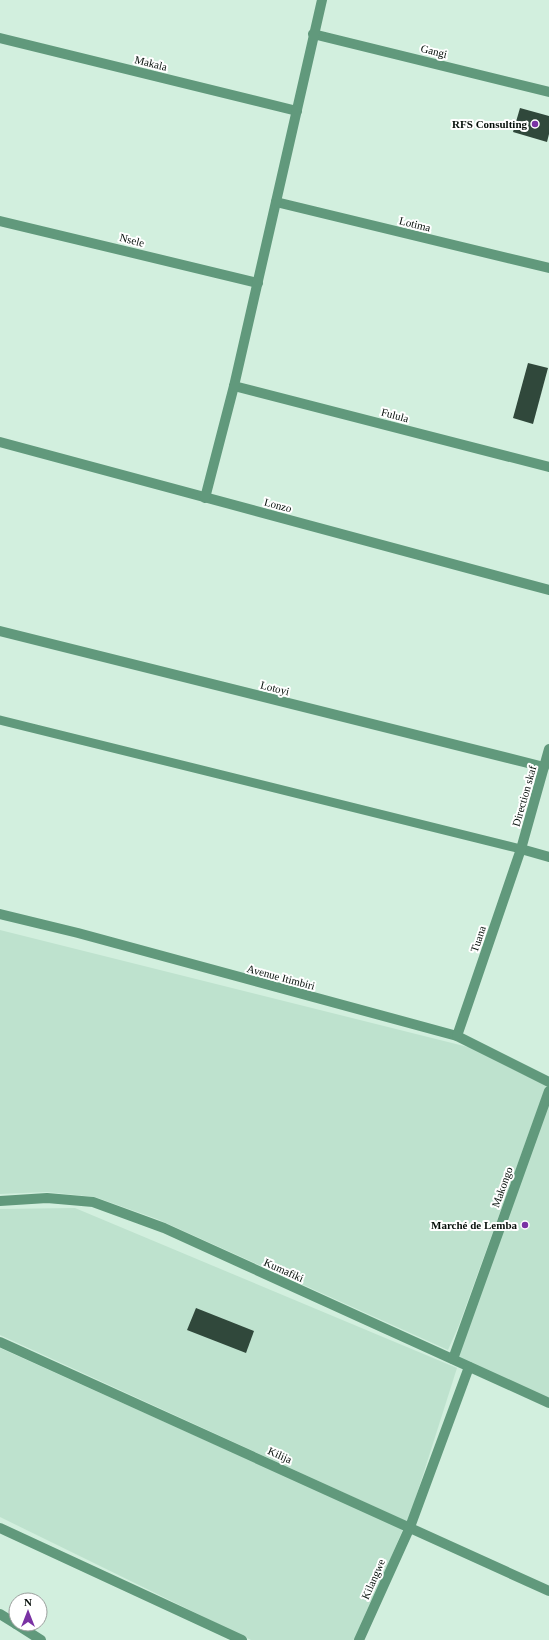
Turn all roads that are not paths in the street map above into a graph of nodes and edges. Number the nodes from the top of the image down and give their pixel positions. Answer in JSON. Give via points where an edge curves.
{"nodes":[{"id":1,"x":322,"y":0,"type":"edge"},
{"id":2,"x":313,"y":34,"type":"junction"},
{"id":3,"x":0,"y":38,"type":"edge"},
{"id":4,"x":549,"y":92,"type":"edge"},
{"id":5,"x":297,"y":112,"type":"junction"},
{"id":6,"x":276,"y":202,"type":"junction"},
{"id":7,"x":0,"y":221,"type":"edge"},
{"id":8,"x":549,"y":268,"type":"edge"},
{"id":9,"x":258,"y":283,"type":"junction"},
{"id":10,"x":234,"y":386,"type":"junction"},
{"id":11,"x":0,"y":442,"type":"edge"},
{"id":12,"x":549,"y":467,"type":"edge"},
{"id":13,"x":205,"y":498,"type":"junction"},
{"id":14,"x":549,"y":590,"type":"edge"},
{"id":15,"x":0,"y":632,"type":"edge"},
{"id":16,"x":0,"y":720,"type":"edge"},
{"id":17,"x":549,"y":749,"type":"edge"},
{"id":18,"x":544,"y":767,"type":"junction"},
{"id":19,"x":521,"y":849,"type":"junction"},
{"id":20,"x":549,"y":857,"type":"edge"},
{"id":21,"x":0,"y":914,"type":"edge"},
{"id":22,"x":457,"y":1036,"type":"junction"},
{"id":23,"x":549,"y":1082,"type":"edge"},
{"id":24,"x":549,"y":1091,"type":"edge"},
{"id":25,"x":0,"y":1201,"type":"edge"},
{"id":26,"x":0,"y":1342,"type":"edge"},
{"id":27,"x":453,"y":1359,"type":"junction"},
{"id":28,"x":469,"y":1367,"type":"junction"},
{"id":29,"x":549,"y":1403,"type":"edge"},
{"id":30,"x":410,"y":1527,"type":"junction"},
{"id":31,"x":0,"y":1528,"type":"edge"},
{"id":32,"x":549,"y":1591,"type":"edge"},
{"id":33,"x":28,"y":1632,"type":"edge"},
{"id":34,"x":41,"y":1640,"type":"edge"},
{"id":35,"x":242,"y":1640,"type":"edge"},
{"id":36,"x":359,"y":1640,"type":"edge"}],
"edges":[{"from":1,"to":2,"type":"street"},
{"from":2,"to":4,"type":"street","name":"Gangi"},
{"from":2,"to":5,"type":"street"},
{"from":3,"to":5,"type":"street","name":"Makala"},
{"from":5,"to":6,"type":"street"},
{"from":6,"to":8,"type":"street","name":"Lotima"},
{"from":6,"to":9,"type":"street"},
{"from":7,"to":9,"type":"street","name":"Nsele"},
{"from":9,"to":10,"type":"street"},
{"from":10,"to":12,"type":"street","name":"Fulula"},
{"from":10,"to":13,"type":"street"},
{"from":11,"to":13,"type":"street","name":"Lonzo"},
{"from":13,"to":14,"type":"street","name":"Lonzo"},
{"from":15,"to":18,"type":"street","name":"Lotoyi"},
{"from":16,"to":19,"type":"lane"},
{"from":17,"to":18,"type":"street","name":"Direction skaf"},
{"from":18,"to":19,"type":"street","name":"Direction skaf"},
{"from":19,"to":20,"type":"street"},
{"from":19,"to":22,"type":"street","name":"Tuana"},
{"from":21,"to":22,"type":"street","name":"Avenue Itimbiri"},
{"from":22,"to":23,"type":"street","name":"Avenue Itimbiri"},
{"from":24,"to":27,"type":"street","name":"Makongo"},
{"from":25,"to":27,"type":"street","name":"Kumafiki","via":[[47,1198],[93,1202],[164,1228]]},
{"from":26,"to":30,"type":"street","name":"Kilija"},
{"from":27,"to":28,"type":"street","name":"Kumafiki"},
{"from":28,"to":29,"type":"street","name":"Kumafiki"},
{"from":28,"to":30,"type":"street","name":"Kilangwe"},
{"from":30,"to":32,"type":"street","name":"Kilija"},
{"from":30,"to":36,"type":"street","name":"Kilangwe"},
{"from":31,"to":35,"type":"street"},
{"from":33,"to":34,"type":"street"}]}
